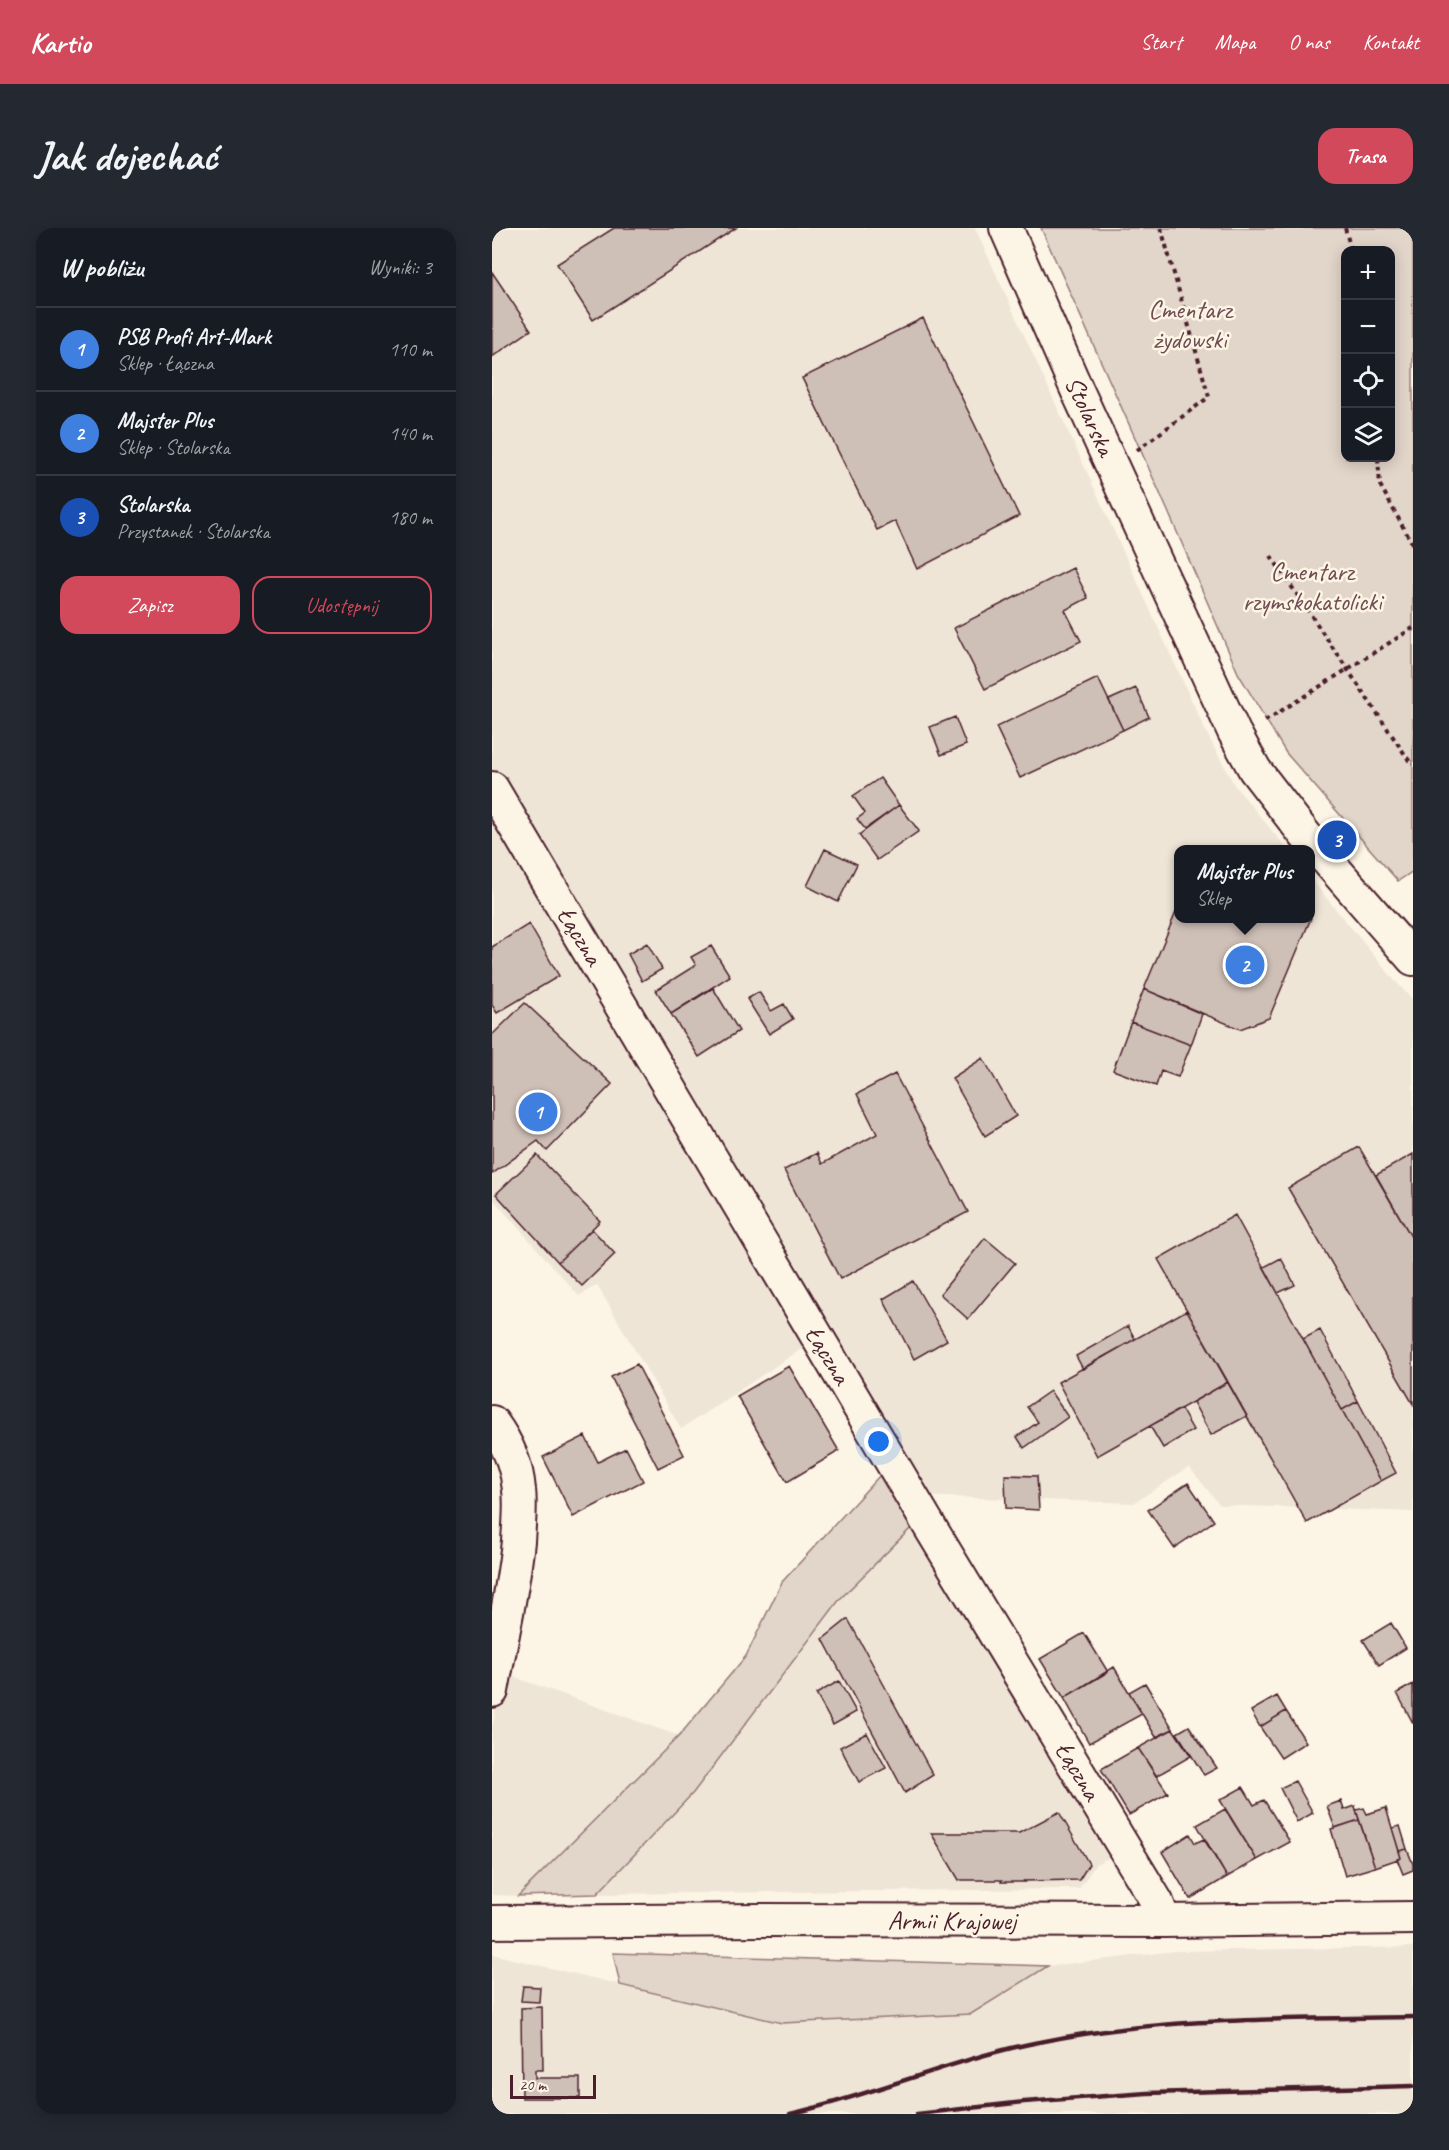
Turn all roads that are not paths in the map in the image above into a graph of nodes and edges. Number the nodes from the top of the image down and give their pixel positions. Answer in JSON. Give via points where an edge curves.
{"nodes":[{"id":1,"x":1006,"y":228,"type":"edge"},
{"id":2,"x":492,"y":788,"type":"edge"},
{"id":3,"x":1314,"y":845,"type":"edge"},
{"id":4,"x":1315,"y":846,"type":"edge"},
{"id":5,"x":1413,"y":959,"type":"edge"},
{"id":6,"x":492,"y":1422,"type":"edge"},
{"id":7,"x":492,"y":1691,"type":"edge"},
{"id":8,"x":1413,"y":1918,"type":"edge"},
{"id":9,"x":1164,"y":1921,"type":"junction"},
{"id":10,"x":492,"y":1922,"type":"edge"}],
"edges":[{"from":1,"to":3,"type":"street","name":"Stolarska","via":[[1234,732],[1255,770]]},
{"from":2,"to":9,"type":"street","name":"Łączna","via":[[1157,1902]]},
{"from":4,"to":5,"type":"street","name":"Stolarska"},
{"from":6,"to":7,"type":"street","via":[[513,1459],[519,1490],[519,1522],[516,1563]]},
{"from":8,"to":9,"type":"street","name":"Armii Krajowej"},
{"from":9,"to":10,"type":"street","name":"Armii Krajowej"}]}
